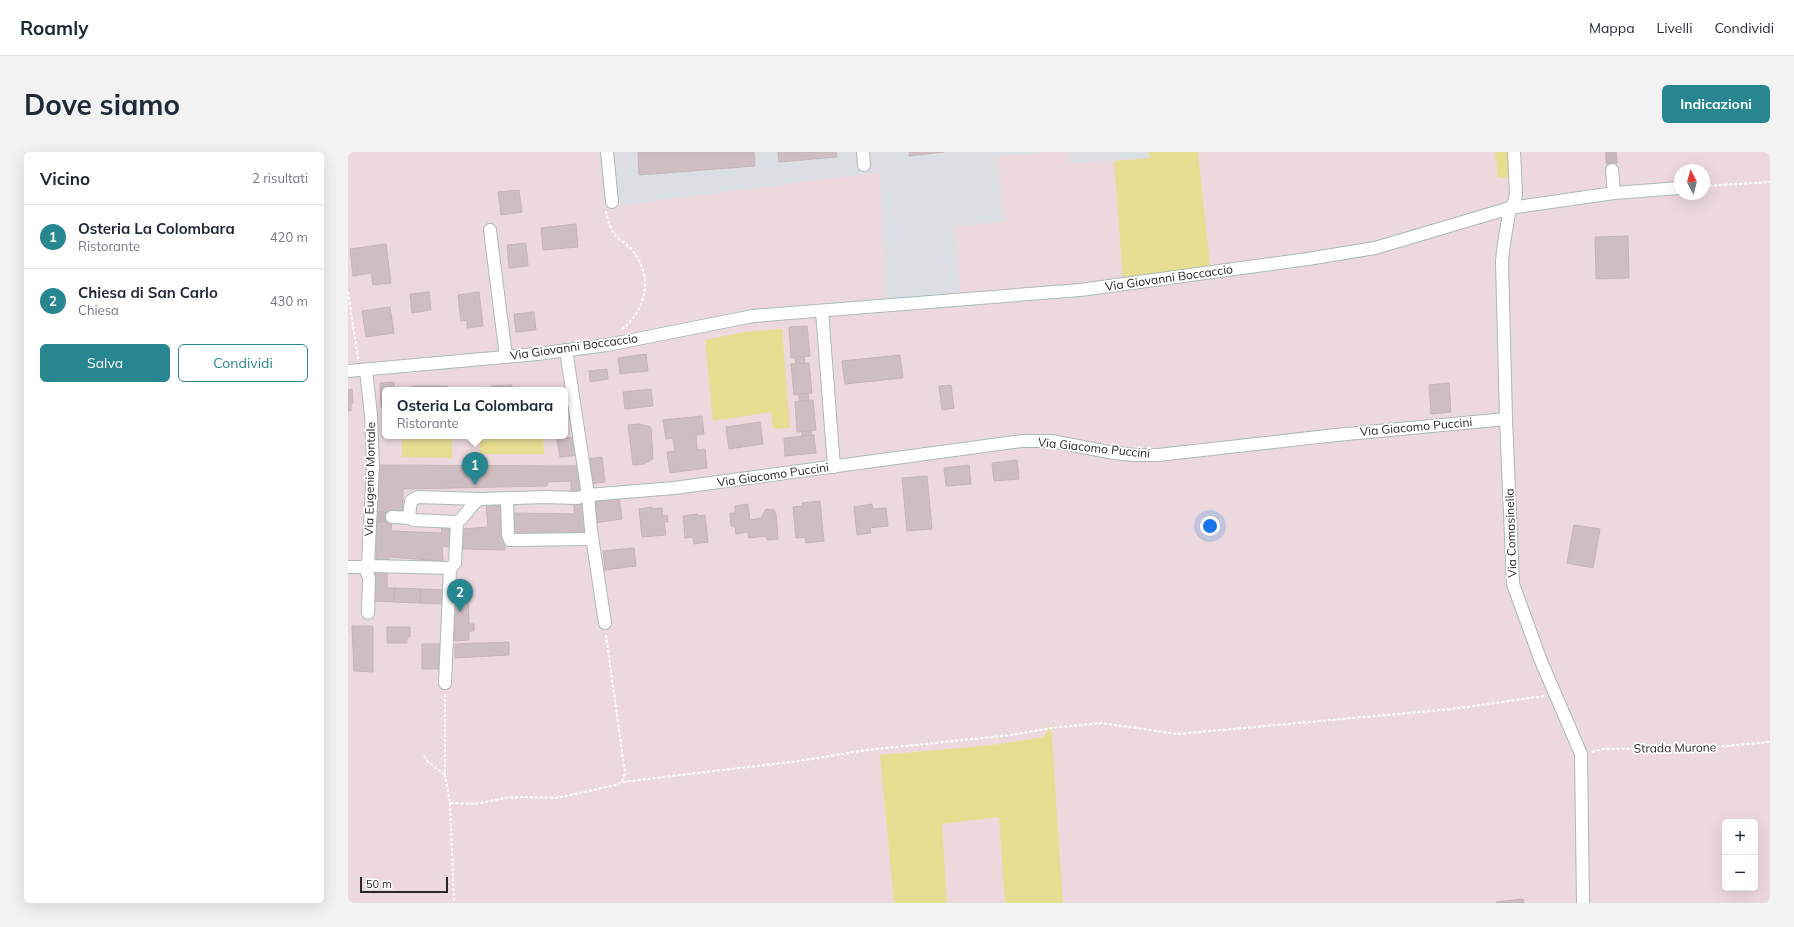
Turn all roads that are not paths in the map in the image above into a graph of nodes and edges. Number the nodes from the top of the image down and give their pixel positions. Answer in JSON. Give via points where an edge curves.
{"nodes":[{"id":1,"x":607,"y":152,"type":"edge"},
{"id":2,"x":863,"y":152,"type":"edge"},
{"id":3,"x":1514,"y":152,"type":"edge"},
{"id":4,"x":864,"y":165,"type":"dead end"},
{"id":5,"x":1612,"y":170,"type":"tunnel mouth"},
{"id":6,"x":1674,"y":188,"type":"edge"},
{"id":7,"x":1614,"y":193,"type":"junction"},
{"id":8,"x":611,"y":199,"type":"road end"},
{"id":9,"x":1510,"y":208,"type":"junction"},
{"id":10,"x":490,"y":230,"type":"dead end"},
{"id":11,"x":822,"y":311,"type":"junction"},
{"id":12,"x":566,"y":350,"type":"junction"},
{"id":13,"x":506,"y":357,"type":"junction"},
{"id":14,"x":358,"y":370,"type":"edge"},
{"id":15,"x":1506,"y":419,"type":"junction"},
{"id":16,"x":834,"y":467,"type":"junction"},
{"id":17,"x":588,"y":495,"type":"junction"},
{"id":18,"x":507,"y":498,"type":"junction"},
{"id":19,"x":480,"y":499,"type":"junction"},
{"id":20,"x":392,"y":517,"type":"tunnel mouth"},
{"id":21,"x":411,"y":518,"type":"junction"},
{"id":22,"x":457,"y":522,"type":"junction"},
{"id":23,"x":592,"y":539,"type":"junction"},
{"id":24,"x":367,"y":565,"type":"junction"},
{"id":25,"x":348,"y":567,"type":"edge"},
{"id":26,"x":450,"y":568,"type":"junction"},
{"id":27,"x":368,"y":613,"type":"dead end"},
{"id":28,"x":604,"y":623,"type":"road end"},
{"id":29,"x":445,"y":682,"type":"road end"},
{"id":30,"x":1582,"y":903,"type":"edge"}],
"edges":[{"from":1,"to":8,"type":"street"},
{"from":2,"to":4,"type":"street"},
{"from":3,"to":9,"type":"street","name":"Via Comasinella","via":[[1516,194]]},
{"from":5,"to":7,"type":"street"},
{"from":6,"to":7,"type":"street","name":"Via Giovanni Boccaccio"},
{"from":7,"to":9,"type":"street","name":"Via Giovanni Boccaccio"},
{"from":9,"to":11,"type":"street","name":"Via Giovanni Boccaccio","via":[[1375,248],[1308,259],[1080,290]]},
{"from":9,"to":15,"type":"street","name":"Via Comasinella","via":[[1502,261]]},
{"from":10,"to":13,"type":"street"},
{"from":11,"to":12,"type":"street","name":"Via Giovanni Boccaccio","via":[[736,318],[607,345]]},
{"from":11,"to":16,"type":"street"},
{"from":12,"to":13,"type":"street","name":"Via Giovanni Boccaccio"},
{"from":12,"to":17,"type":"street"},
{"from":13,"to":14,"type":"street","name":"Via Giovanni Boccaccio"},
{"from":14,"to":24,"type":"street","name":"Via Eugenio Montale","via":[[372,439],[374,516]]},
{"from":15,"to":16,"type":"street","name":"Via Giacomo Puccini","via":[[1158,455],[1135,456],[1051,441],[1022,441]]},
{"from":15,"to":30,"type":"street","name":"Via Comasinella","via":[[1513,584],[1555,695],[1581,754]]},
{"from":16,"to":17,"type":"street","name":"Via Giacomo Puccini","via":[[674,488]]},
{"from":17,"to":18,"type":"street","name":"Via Giacomo Puccini","via":[[577,498]]},
{"from":17,"to":23,"type":"street"},
{"from":18,"to":19,"type":"street","name":"Via Giacomo Puccini"},
{"from":18,"to":23,"type":"street","via":[[510,540]]},
{"from":19,"to":21,"type":"street","name":"Via Giacomo Puccini","via":[[417,497],[411,501]]},
{"from":19,"to":22,"type":"street"},
{"from":20,"to":21,"type":"street"},
{"from":21,"to":22,"type":"street","via":[[416,521]]},
{"from":22,"to":26,"type":"street","via":[[455,563]]},
{"from":23,"to":28,"type":"street"},
{"from":24,"to":25,"type":"street"},
{"from":24,"to":26,"type":"street"},
{"from":24,"to":27,"type":"street","name":"Via Eugenio Montale"},
{"from":26,"to":29,"type":"street"}]}
